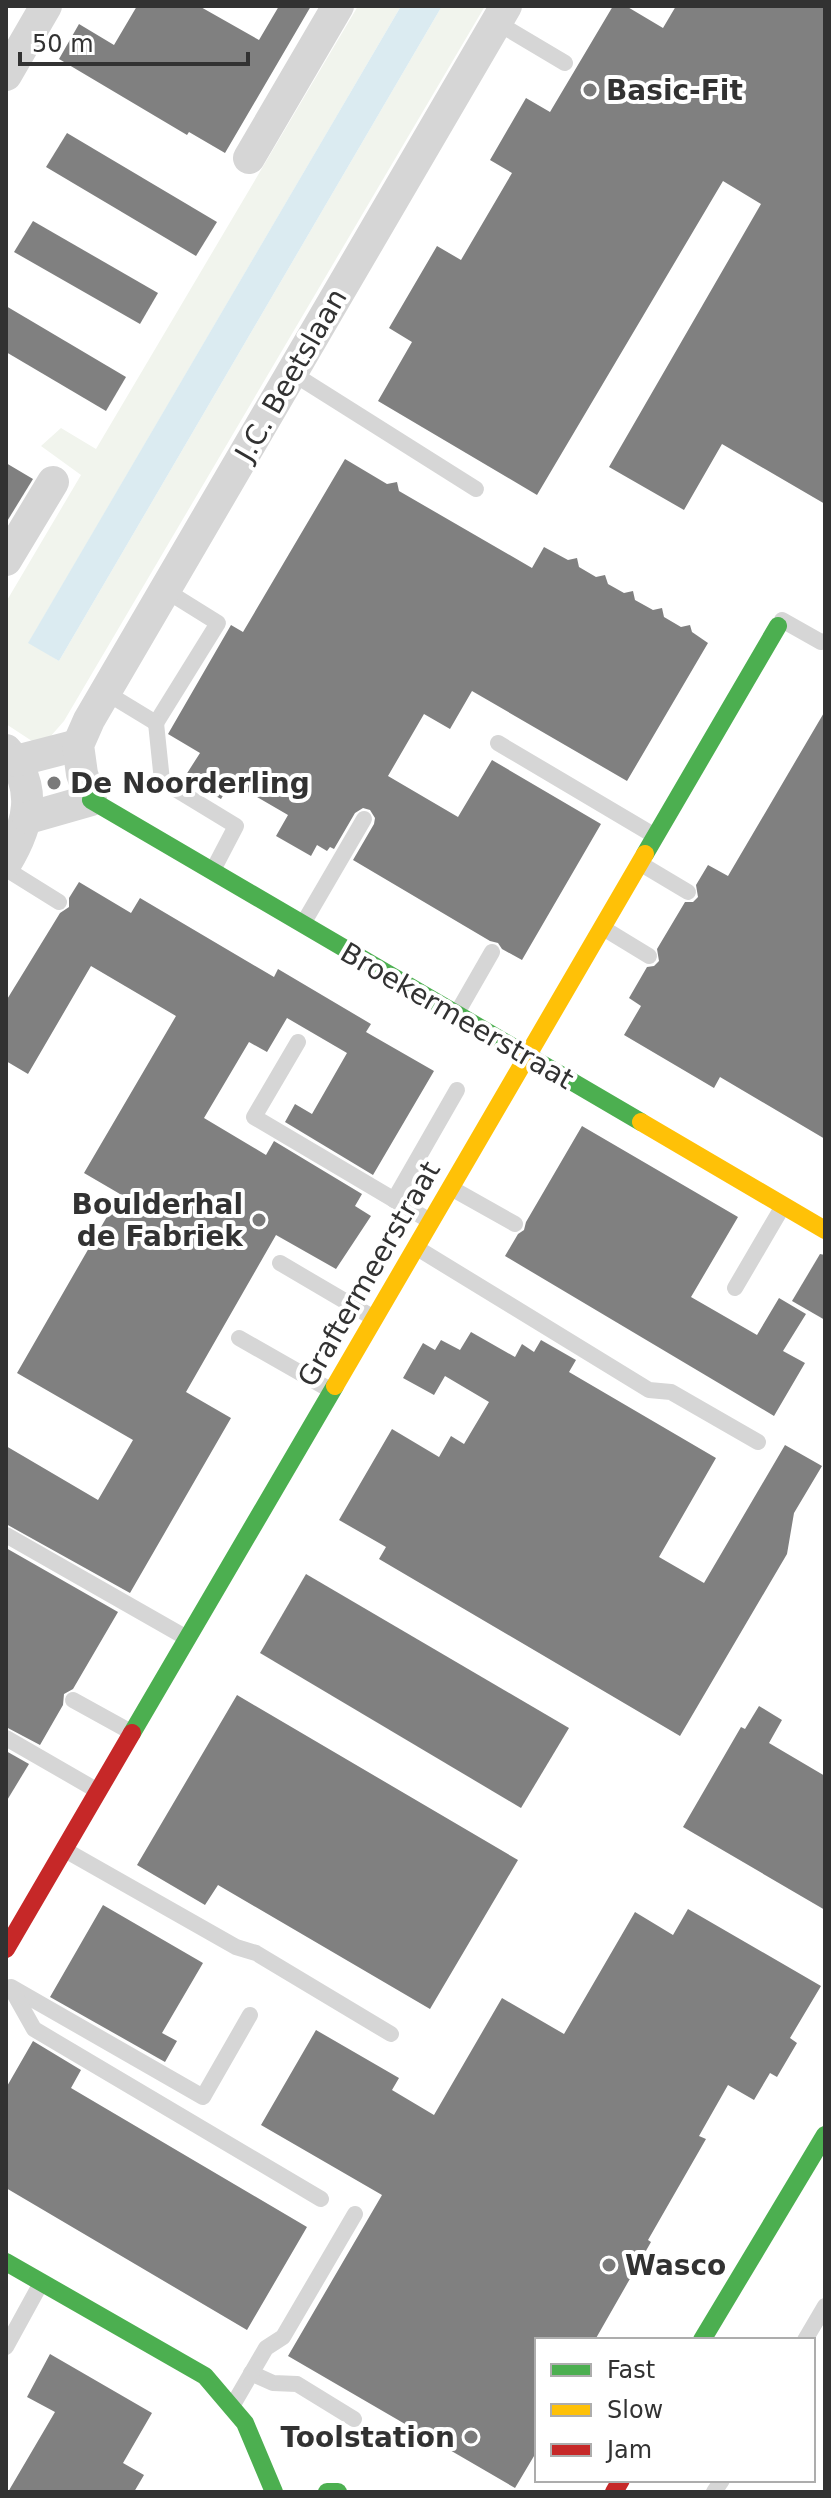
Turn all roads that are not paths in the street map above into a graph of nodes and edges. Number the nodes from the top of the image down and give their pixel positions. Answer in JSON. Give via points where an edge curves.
{"nodes":[{"id":1,"x":46,"y":6,"type":"edge"},
{"id":2,"x":338,"y":6,"type":"edge"},
{"id":3,"x":501,"y":14,"type":"edge"},
{"id":4,"x":565,"y":63,"type":"dead end"},
{"id":5,"x":6,"y":75,"type":"edge"},
{"id":6,"x":249,"y":158,"type":"dead end"},
{"id":7,"x":292,"y":373,"type":"junction"},
{"id":8,"x":53,"y":482,"type":"dead end"},
{"id":9,"x":476,"y":489,"type":"dead end"},
{"id":10,"x":6,"y":560,"type":"edge"},
{"id":11,"x":165,"y":590,"type":"junction"},
{"id":12,"x":780,"y":623,"type":"joint"},
{"id":13,"x":825,"y":641,"type":"edge"},
{"id":14,"x":105,"y":692,"type":"junction"},
{"id":15,"x":156,"y":723,"type":"junction"},
{"id":16,"x":498,"y":743,"type":"dead end"},
{"id":17,"x":78,"y":745,"type":"junction"},
{"id":18,"x":11,"y":756,"type":"edge"},
{"id":19,"x":91,"y":800,"type":"junction"},
{"id":20,"x":28,"y":818,"type":"junction"},
{"id":21,"x":364,"y":819,"type":"dead end"},
{"id":22,"x":656,"y":837,"type":"junction"},
{"id":23,"x":6,"y":863,"type":"edge"},
{"id":24,"x":640,"y":863,"type":"junction"},
{"id":25,"x":6,"y":869,"type":"edge"},
{"id":26,"x":211,"y":872,"type":"junction"},
{"id":27,"x":688,"y":892,"type":"dead end"},
{"id":28,"x":59,"y":902,"type":"dead end"},
{"id":29,"x":302,"y":925,"type":"junction"},
{"id":30,"x":602,"y":928,"type":"junction"},
{"id":31,"x":492,"y":952,"type":"dead end"},
{"id":32,"x":649,"y":956,"type":"dead end"},
{"id":33,"x":456,"y":1015,"type":"junction"},
{"id":34,"x":298,"y":1042,"type":"dead end"},
{"id":35,"x":527,"y":1057,"type":"junction"},
{"id":36,"x":457,"y":1090,"type":"dead end"},
{"id":37,"x":451,"y":1188,"type":"junction"},
{"id":38,"x":394,"y":1200,"type":"junction"},
{"id":39,"x":783,"y":1206,"type":"junction"},
{"id":40,"x":431,"y":1222,"type":"junction"},
{"id":41,"x":515,"y":1224,"type":"dead end"},
{"id":42,"x":825,"y":1230,"type":"edge"},
{"id":43,"x":416,"y":1248,"type":"junction"},
{"id":44,"x":280,"y":1263,"type":"dead end"},
{"id":45,"x":735,"y":1288,"type":"dead end"},
{"id":46,"x":375,"y":1318,"type":"junction"},
{"id":47,"x":239,"y":1338,"type":"dead end"},
{"id":48,"x":332,"y":1392,"type":"junction"},
{"id":49,"x":758,"y":1442,"type":"dead end"},
{"id":50,"x":6,"y":1535,"type":"edge"},
{"id":51,"x":187,"y":1638,"type":"junction"},
{"id":52,"x":73,"y":1700,"type":"dead end"},
{"id":53,"x":132,"y":1733,"type":"junction"},
{"id":54,"x":6,"y":1738,"type":"edge"},
{"id":55,"x":98,"y":1791,"type":"junction"},
{"id":56,"x":64,"y":1849,"type":"junction"},
{"id":57,"x":6,"y":1949,"type":"edge"},
{"id":58,"x":9,"y":1986,"type":"edge"},
{"id":59,"x":250,"y":2015,"type":"dead end"},
{"id":60,"x":391,"y":2034,"type":"dead end"},
{"id":61,"x":825,"y":2135,"type":"edge"},
{"id":62,"x":321,"y":2199,"type":"dead end"},
{"id":63,"x":355,"y":2214,"type":"dead end"},
{"id":64,"x":6,"y":2262,"type":"edge"},
{"id":65,"x":42,"y":2282,"type":"junction"},
{"id":66,"x":825,"y":2306,"type":"edge"},
{"id":67,"x":703,"y":2338,"type":"edge"},
{"id":68,"x":806,"y":2338,"type":"edge"},
{"id":69,"x":6,"y":2347,"type":"edge"},
{"id":70,"x":251,"y":2373,"type":"junction"},
{"id":71,"x":232,"y":2408,"type":"junction"},
{"id":72,"x":354,"y":2419,"type":"dead end"},
{"id":73,"x":274,"y":2492,"type":"edge"},
{"id":74,"x":327,"y":2492,"type":"edge"},
{"id":75,"x":338,"y":2492,"type":"edge"}],
"edges":[{"from":1,"to":5,"type":"street"},
{"from":2,"to":6,"type":"street"},
{"from":3,"to":4,"type":"lane"},
{"from":3,"to":7,"type":"street","name":"J.C. Beetslaan"},
{"from":7,"to":9,"type":"lane"},
{"from":7,"to":11,"type":"street","name":"J.C. Beetslaan"},
{"from":8,"to":10,"type":"street"},
{"from":11,"to":14,"type":"street","name":"J.C. Beetslaan"},
{"from":11,"to":15,"type":"lane","via":[[218,623]]},
{"from":12,"to":13,"type":"lane"},
{"from":12,"to":22,"type":"street","name":"Graftermeerstraat"},
{"from":14,"to":15,"type":"lane"},
{"from":14,"to":17,"type":"street","name":"J.C. Beetslaan"},
{"from":15,"to":26,"type":"lane","via":[[162,781],[236,826]]},
{"from":16,"to":22,"type":"lane"},
{"from":17,"to":18,"type":"street"},
{"from":17,"to":19,"type":"street"},
{"from":18,"to":20,"type":"street","via":[[26,790]]},
{"from":19,"to":20,"type":"street"},
{"from":19,"to":26,"type":"street","name":"Broekermeerstraat"},
{"from":20,"to":23,"type":"street"},
{"from":21,"to":29,"type":"lane"},
{"from":22,"to":24,"type":"street","name":"Graftermeerstraat"},
{"from":24,"to":27,"type":"lane"},
{"from":24,"to":30,"type":"street","name":"Graftermeerstraat"},
{"from":25,"to":28,"type":"lane"},
{"from":26,"to":29,"type":"street","name":"Broekermeerstraat"},
{"from":29,"to":33,"type":"street","name":"Broekermeerstraat"},
{"from":30,"to":32,"type":"lane"},
{"from":30,"to":35,"type":"street","name":"Graftermeerstraat"},
{"from":31,"to":33,"type":"lane"},
{"from":33,"to":35,"type":"street","name":"Broekermeerstraat"},
{"from":34,"to":38,"type":"lane","via":[[254,1117]]},
{"from":35,"to":37,"type":"street","name":"Graftermeerstraat"},
{"from":35,"to":39,"type":"street","name":"Broekermeerstraat"},
{"from":36,"to":38,"type":"lane"},
{"from":37,"to":40,"type":"street","name":"Graftermeerstraat"},
{"from":37,"to":41,"type":"lane"},
{"from":38,"to":40,"type":"lane"},
{"from":39,"to":42,"type":"street","name":"Broekermeerstraat"},
{"from":39,"to":45,"type":"lane"},
{"from":40,"to":43,"type":"street","name":"Graftermeerstraat"},
{"from":43,"to":46,"type":"street","name":"Graftermeerstraat"},
{"from":43,"to":49,"type":"lane","via":[[649,1390],[671,1392]]},
{"from":44,"to":46,"type":"lane"},
{"from":46,"to":48,"type":"street","name":"Graftermeerstraat"},
{"from":47,"to":48,"type":"lane"},
{"from":48,"to":51,"type":"street","name":"Graftermeerstraat"},
{"from":50,"to":51,"type":"lane"},
{"from":51,"to":53,"type":"street","name":"Graftermeerstraat"},
{"from":52,"to":53,"type":"lane"},
{"from":53,"to":55,"type":"street","name":"Graftermeerstraat"},
{"from":54,"to":55,"type":"lane"},
{"from":55,"to":56,"type":"street","name":"Graftermeerstraat"},
{"from":56,"to":57,"type":"street","name":"Graftermeerstraat"},
{"from":56,"to":60,"type":"lane","via":[[236,1947],[256,1953]]},
{"from":58,"to":59,"type":"lane","via":[[203,2097]]},
{"from":58,"to":62,"type":"lane","via":[[34,2029]]},
{"from":61,"to":67,"type":"street"},
{"from":63,"to":70,"type":"lane","via":[[283,2337],[266,2348]]},
{"from":64,"to":65,"type":"street"},
{"from":65,"to":69,"type":"lane"},
{"from":65,"to":71,"type":"street","via":[[205,2376]]},
{"from":66,"to":68,"type":"lane"},
{"from":70,"to":71,"type":"lane"},
{"from":70,"to":72,"type":"lane","via":[[273,2383],[297,2384]]},
{"from":71,"to":73,"type":"street","via":[[245,2423]]},
{"from":74,"to":75,"type":"street"}]}
